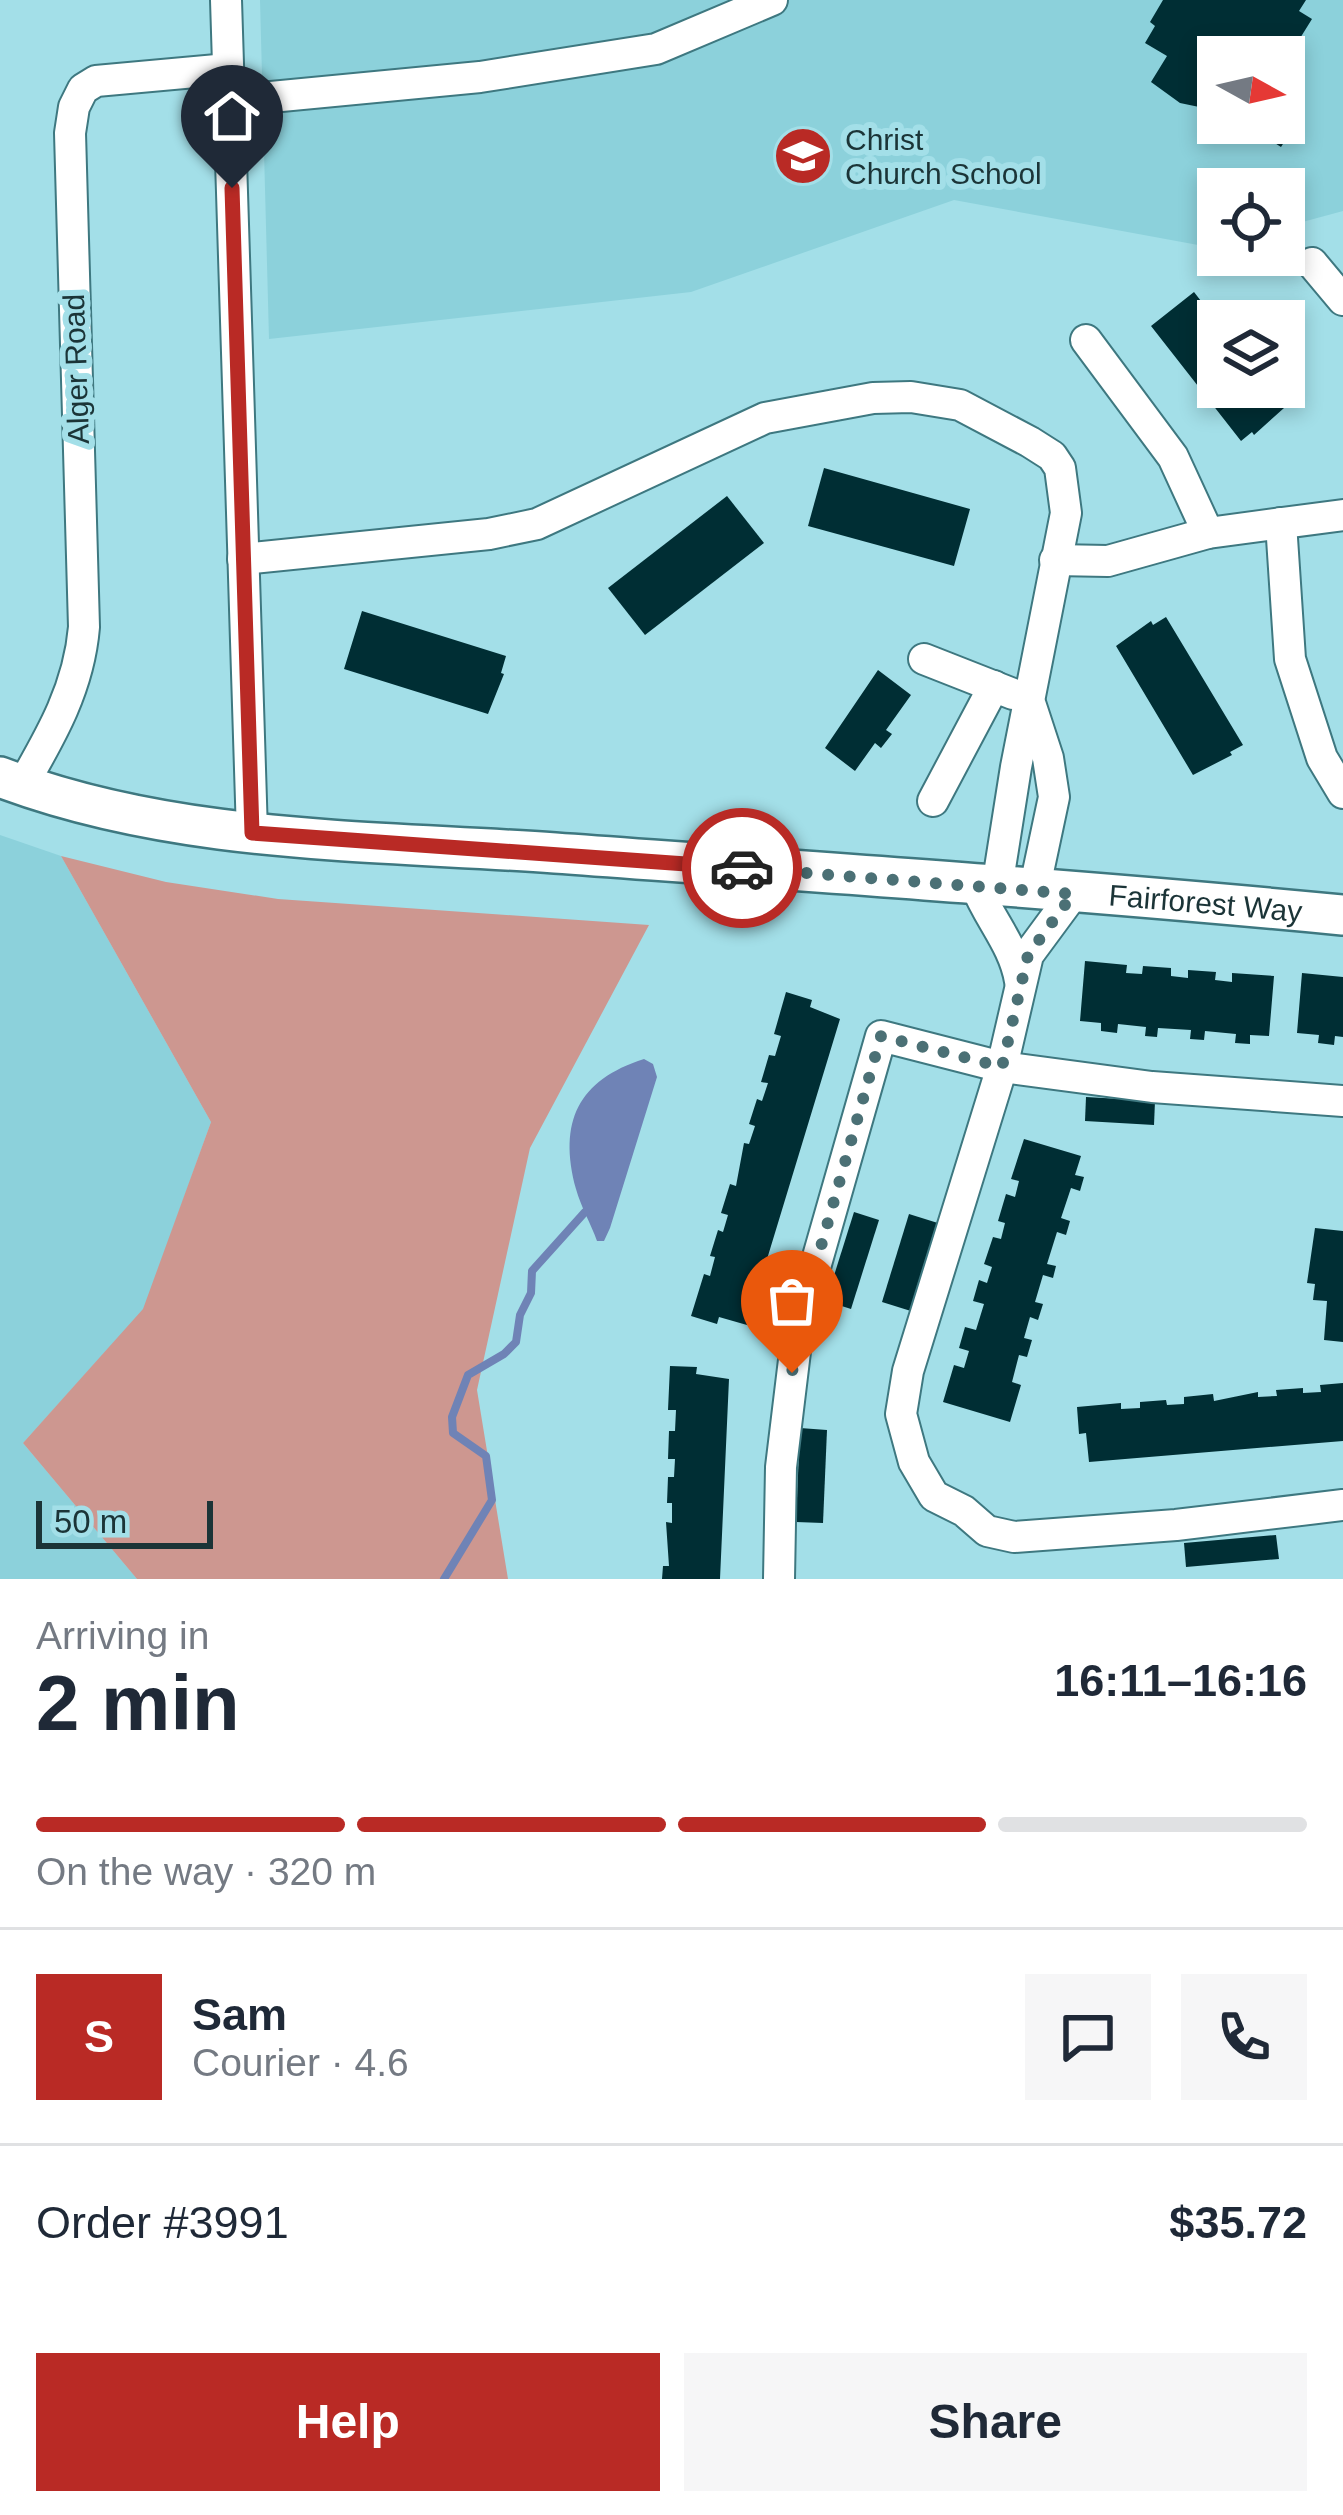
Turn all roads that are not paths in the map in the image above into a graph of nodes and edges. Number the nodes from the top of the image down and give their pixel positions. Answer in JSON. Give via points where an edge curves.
{"nodes":[{"id":1,"x":226,"y":0,"type":"edge"},
{"id":2,"x":772,"y":0,"type":"edge"},
{"id":3,"x":228,"y":69,"type":"junction"},
{"id":4,"x":229,"y":101,"type":"junction"},
{"id":5,"x":1312,"y":262,"type":"dead end"},
{"id":6,"x":1343,"y":300,"type":"edge"},
{"id":7,"x":1086,"y":340,"type":"dead end"},
{"id":8,"x":1343,"y":515,"type":"edge"},
{"id":9,"x":1281,"y":524,"type":"junction"},
{"id":10,"x":1208,"y":533,"type":"junction"},
{"id":11,"x":243,"y":560,"type":"junction"},
{"id":12,"x":1054,"y":560,"type":"junction"},
{"id":13,"x":923,"y":659,"type":"dead end"},
{"id":14,"x":994,"y":686,"type":"junction"},
{"id":15,"x":1030,"y":700,"type":"junction"},
{"id":16,"x":11,"y":782,"type":"edge"},
{"id":17,"x":1343,"y":793,"type":"edge"},
{"id":18,"x":933,"y":801,"type":"dead end"},
{"id":19,"x":252,"y":833,"type":"junction"},
{"id":20,"x":1020,"y":889,"type":"junction"},
{"id":21,"x":1343,"y":915,"type":"edge"},
{"id":22,"x":1021,"y":987,"type":"junction"},
{"id":23,"x":1002,"y":1067,"type":"junction"},
{"id":24,"x":1343,"y":1101,"type":"edge"},
{"id":25,"x":1343,"y":1505,"type":"edge"},
{"id":26,"x":779,"y":1579,"type":"edge"}],
"edges":[{"from":1,"to":3,"type":"street"},
{"from":2,"to":4,"type":"street","via":[[656,50]]},
{"from":3,"to":4,"type":"street"},
{"from":3,"to":16,"type":"street","name":"Alger Road","via":[[96,81],[74,107],[81,661],[59,722]]},
{"from":4,"to":11,"type":"street"},
{"from":5,"to":6,"type":"street"},
{"from":7,"to":10,"type":"street","via":[[1173,457]]},
{"from":8,"to":9,"type":"street"},
{"from":9,"to":10,"type":"street"},
{"from":9,"to":17,"type":"street","via":[[1290,659],[1322,758]]},
{"from":10,"to":12,"type":"street","via":[[1108,561]]},
{"from":11,"to":12,"type":"street","via":[[537,524],[765,418],[911,397],[959,405],[1052,456],[1066,490]]},
{"from":11,"to":19,"type":"street"},
{"from":12,"to":15,"type":"street"},
{"from":13,"to":14,"type":"street"},
{"from":14,"to":15,"type":"street"},
{"from":14,"to":18,"type":"street"},
{"from":15,"to":20,"type":"street"},
{"from":15,"to":20,"type":"street","via":[[1054,797]]},
{"from":16,"to":19,"type":"main road","name":"Fairforest Way","via":[[190,827]]},
{"from":19,"to":20,"type":"main road","name":"Fairforest Way"},
{"from":20,"to":21,"type":"main road","name":"Fairforest Way"},
{"from":20,"to":22,"type":"street","via":[[1028,955]]},
{"from":20,"to":22,"type":"street","via":[[989,919],[1016,960]]},
{"from":22,"to":23,"type":"street"},
{"from":23,"to":24,"type":"street"},
{"from":23,"to":25,"type":"street","via":[[908,1371],[902,1414],[914,1462],[934,1496],[987,1531],[1014,1537]]},
{"from":23,"to":26,"type":"street","via":[[881,1036],[798,1327],[781,1467]]}]}
